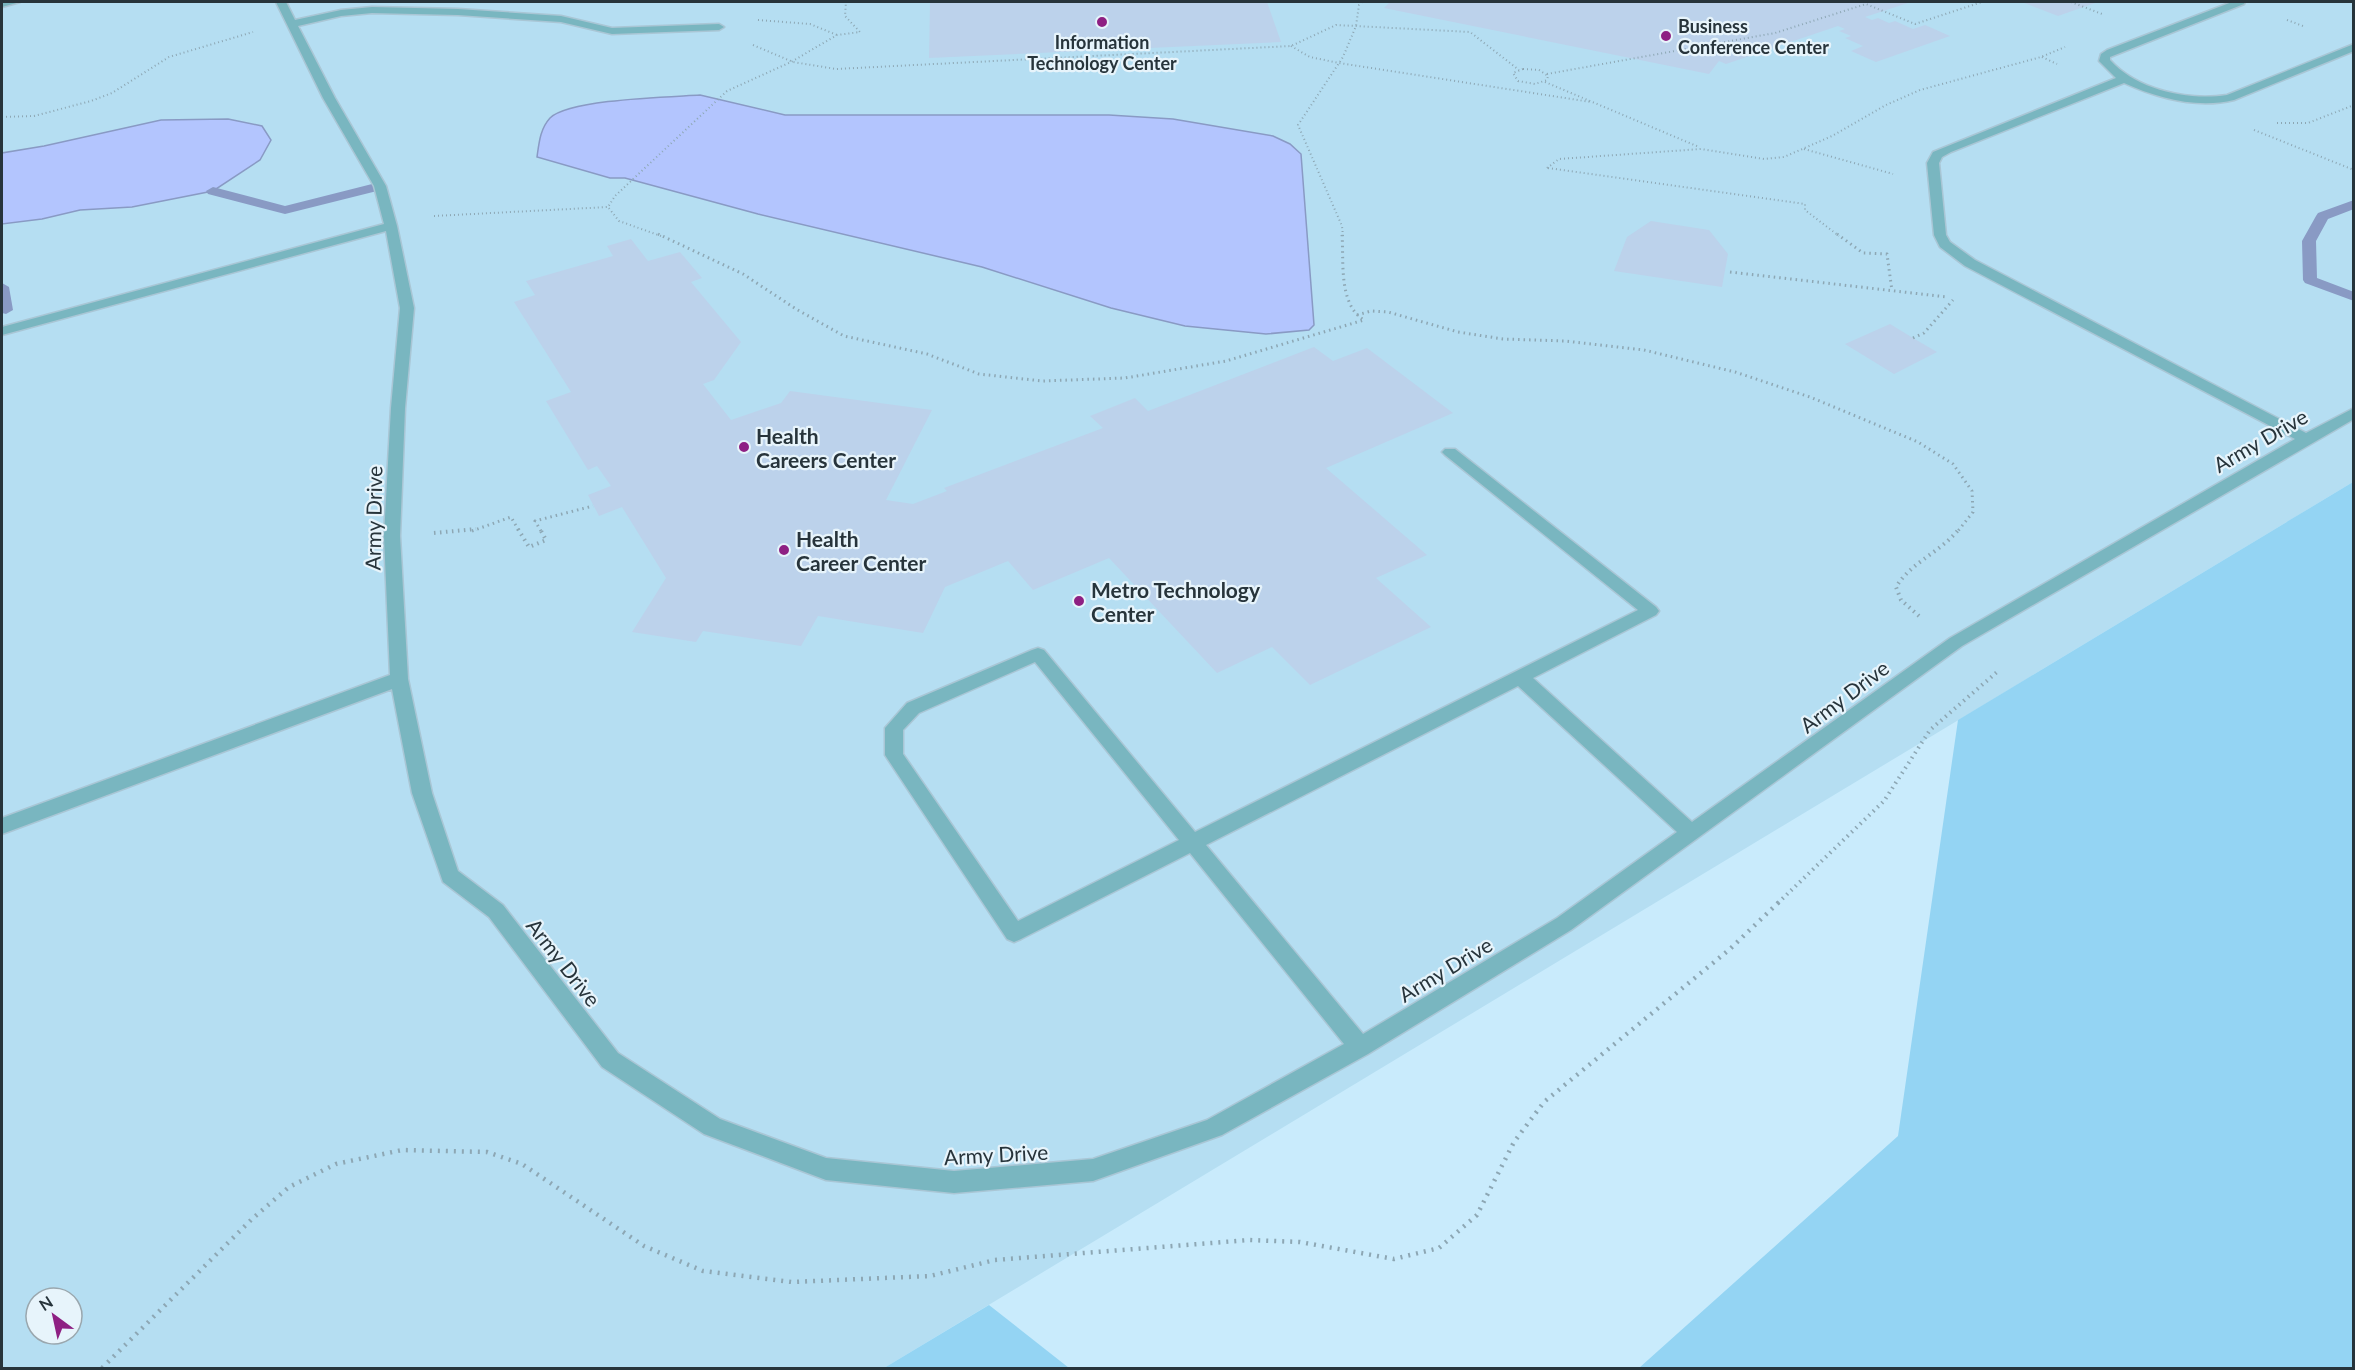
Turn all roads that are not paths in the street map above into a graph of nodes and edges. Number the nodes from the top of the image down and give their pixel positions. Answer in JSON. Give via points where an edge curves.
{"nodes":[{"id":1,"x":15,"y":2,"type":"edge"},
{"id":2,"x":281,"y":2,"type":"edge"},
{"id":3,"x":2240,"y":2,"type":"edge"},
{"id":4,"x":2,"y":4,"type":"edge"},
{"id":5,"x":292,"y":24,"type":"junction"},
{"id":6,"x":719,"y":27,"type":"dead end"},
{"id":7,"x":2354,"y":47,"type":"edge"},
{"id":8,"x":2125,"y":78,"type":"junction"},
{"id":9,"x":391,"y":226,"type":"junction"},
{"id":10,"x":2,"y":331,"type":"edge"},
{"id":11,"x":2354,"y":412,"type":"edge"},
{"id":12,"x":2306,"y":439,"type":"junction"},
{"id":13,"x":1450,"y":452,"type":"dead end"},
{"id":14,"x":1520,"y":677,"type":"junction"},
{"id":15,"x":399,"y":679,"type":"junction"},
{"id":16,"x":2,"y":826,"type":"edge"},
{"id":17,"x":1691,"y":833,"type":"junction"},
{"id":18,"x":1193,"y":843,"type":"junction"},
{"id":19,"x":1360,"y":1047,"type":"junction"}],
"edges":[{"from":1,"to":4,"type":"street"},
{"from":2,"to":5,"type":"street","name":"Army Drive"},
{"from":3,"to":8,"type":"street","via":[[2105,56],[2108,67]]},
{"from":5,"to":6,"type":"street","via":[[372,10],[561,19],[612,30]]},
{"from":5,"to":9,"type":"street","name":"Army Drive","via":[[380,186]]},
{"from":7,"to":8,"type":"street","via":[[2220,101],[2172,96]]},
{"from":8,"to":12,"type":"street","via":[[1937,155],[1933,163],[1940,235],[1956,254]]},
{"from":9,"to":10,"type":"street"},
{"from":9,"to":15,"type":"street","name":"Army Drive","via":[[407,308],[392,536]]},
{"from":11,"to":12,"type":"street","name":"Army Drive"},
{"from":12,"to":17,"type":"street","name":"Army Drive","via":[[1956,642]]},
{"from":13,"to":14,"type":"street","via":[[1650,611]]},
{"from":14,"to":17,"type":"street"},
{"from":14,"to":18,"type":"street"},
{"from":15,"to":16,"type":"street"},
{"from":15,"to":19,"type":"street","name":"Army Drive","via":[[422,793],[450,876],[496,910],[610,1060],[712,1127],[826,1169],[954,1182],[1093,1170],[1214,1128]]},
{"from":17,"to":19,"type":"street","name":"Army Drive","via":[[1564,924]]},
{"from":18,"to":18,"type":"street","via":[[1038,654],[913,708],[894,728],[894,754],[1014,933]]},
{"from":18,"to":19,"type":"street"}]}
